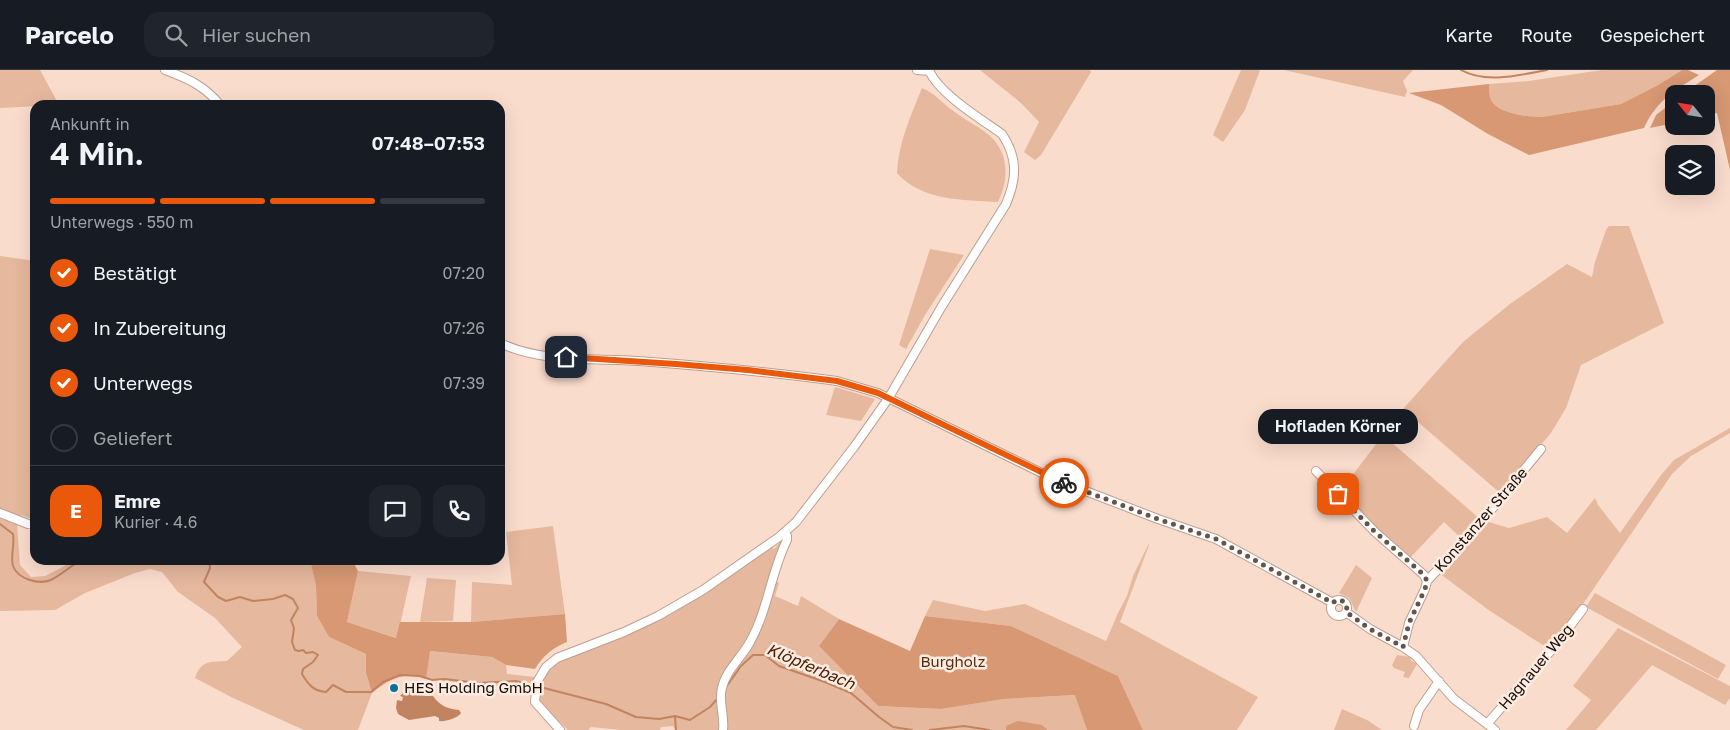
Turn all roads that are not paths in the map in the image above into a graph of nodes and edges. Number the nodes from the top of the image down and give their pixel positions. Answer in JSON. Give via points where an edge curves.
{"nodes":[{"id":1,"x":165,"y":70,"type":"edge"},
{"id":2,"x":916,"y":70,"type":"edge"},
{"id":3,"x":929,"y":70,"type":"edge"},
{"id":4,"x":216,"y":100,"type":"edge"},
{"id":5,"x":505,"y":345,"type":"edge"},
{"id":6,"x":888,"y":398,"type":"junction"},
{"id":7,"x":1541,"y":449,"type":"dead end"},
{"id":8,"x":1316,"y":471,"type":"dead end"},
{"id":9,"x":0,"y":512,"type":"edge"},
{"id":10,"x":28,"y":524,"type":"dead end"},
{"id":11,"x":785,"y":533,"type":"junction"},
{"id":12,"x":1427,"y":581,"type":"junction"},
{"id":13,"x":1583,"y":609,"type":"dead end"},
{"id":14,"x":1403,"y":647,"type":"junction"},
{"id":15,"x":1439,"y":681,"type":"junction"},
{"id":16,"x":1487,"y":724,"type":"junction"},
{"id":17,"x":1414,"y":726,"type":"dead end"},
{"id":18,"x":560,"y":730,"type":"edge"},
{"id":19,"x":723,"y":730,"type":"edge"},
{"id":20,"x":1495,"y":730,"type":"edge"}],
"edges":[{"from":1,"to":4,"type":"street","via":[[198,84]]},
{"from":2,"to":3,"type":"street"},
{"from":3,"to":6,"type":"street","via":[[946,92],[1002,134],[1011,149],[1015,176],[1006,204]]},
{"from":5,"to":6,"type":"street","via":[[550,356],[748,370],[837,381]]},
{"from":6,"to":11,"type":"street","via":[[854,448]]},
{"from":6,"to":14,"type":"street","via":[[1052,478],[1216,539],[1333,603],[1331,609],[1334,614],[1341,616],[1346,612]]},
{"from":7,"to":12,"type":"street","name":"Konstanzer Straße","via":[[1473,532]]},
{"from":8,"to":12,"type":"street"},
{"from":9,"to":10,"type":"street"},
{"from":11,"to":18,"type":"street","via":[[703,590],[658,616],[556,658],[537,682],[535,702]]},
{"from":11,"to":19,"type":"street","via":[[787,540],[759,622],[750,642],[726,676],[721,692]]},
{"from":12,"to":14,"type":"street","name":"Konstanzer Straße","via":[[1409,623]]},
{"from":13,"to":16,"type":"street","name":"Hagnauer Weg"},
{"from":14,"to":15,"type":"street"},
{"from":15,"to":16,"type":"street","via":[[1454,699]]},
{"from":15,"to":17,"type":"street","via":[[1419,710]]},
{"from":16,"to":20,"type":"street"}]}
